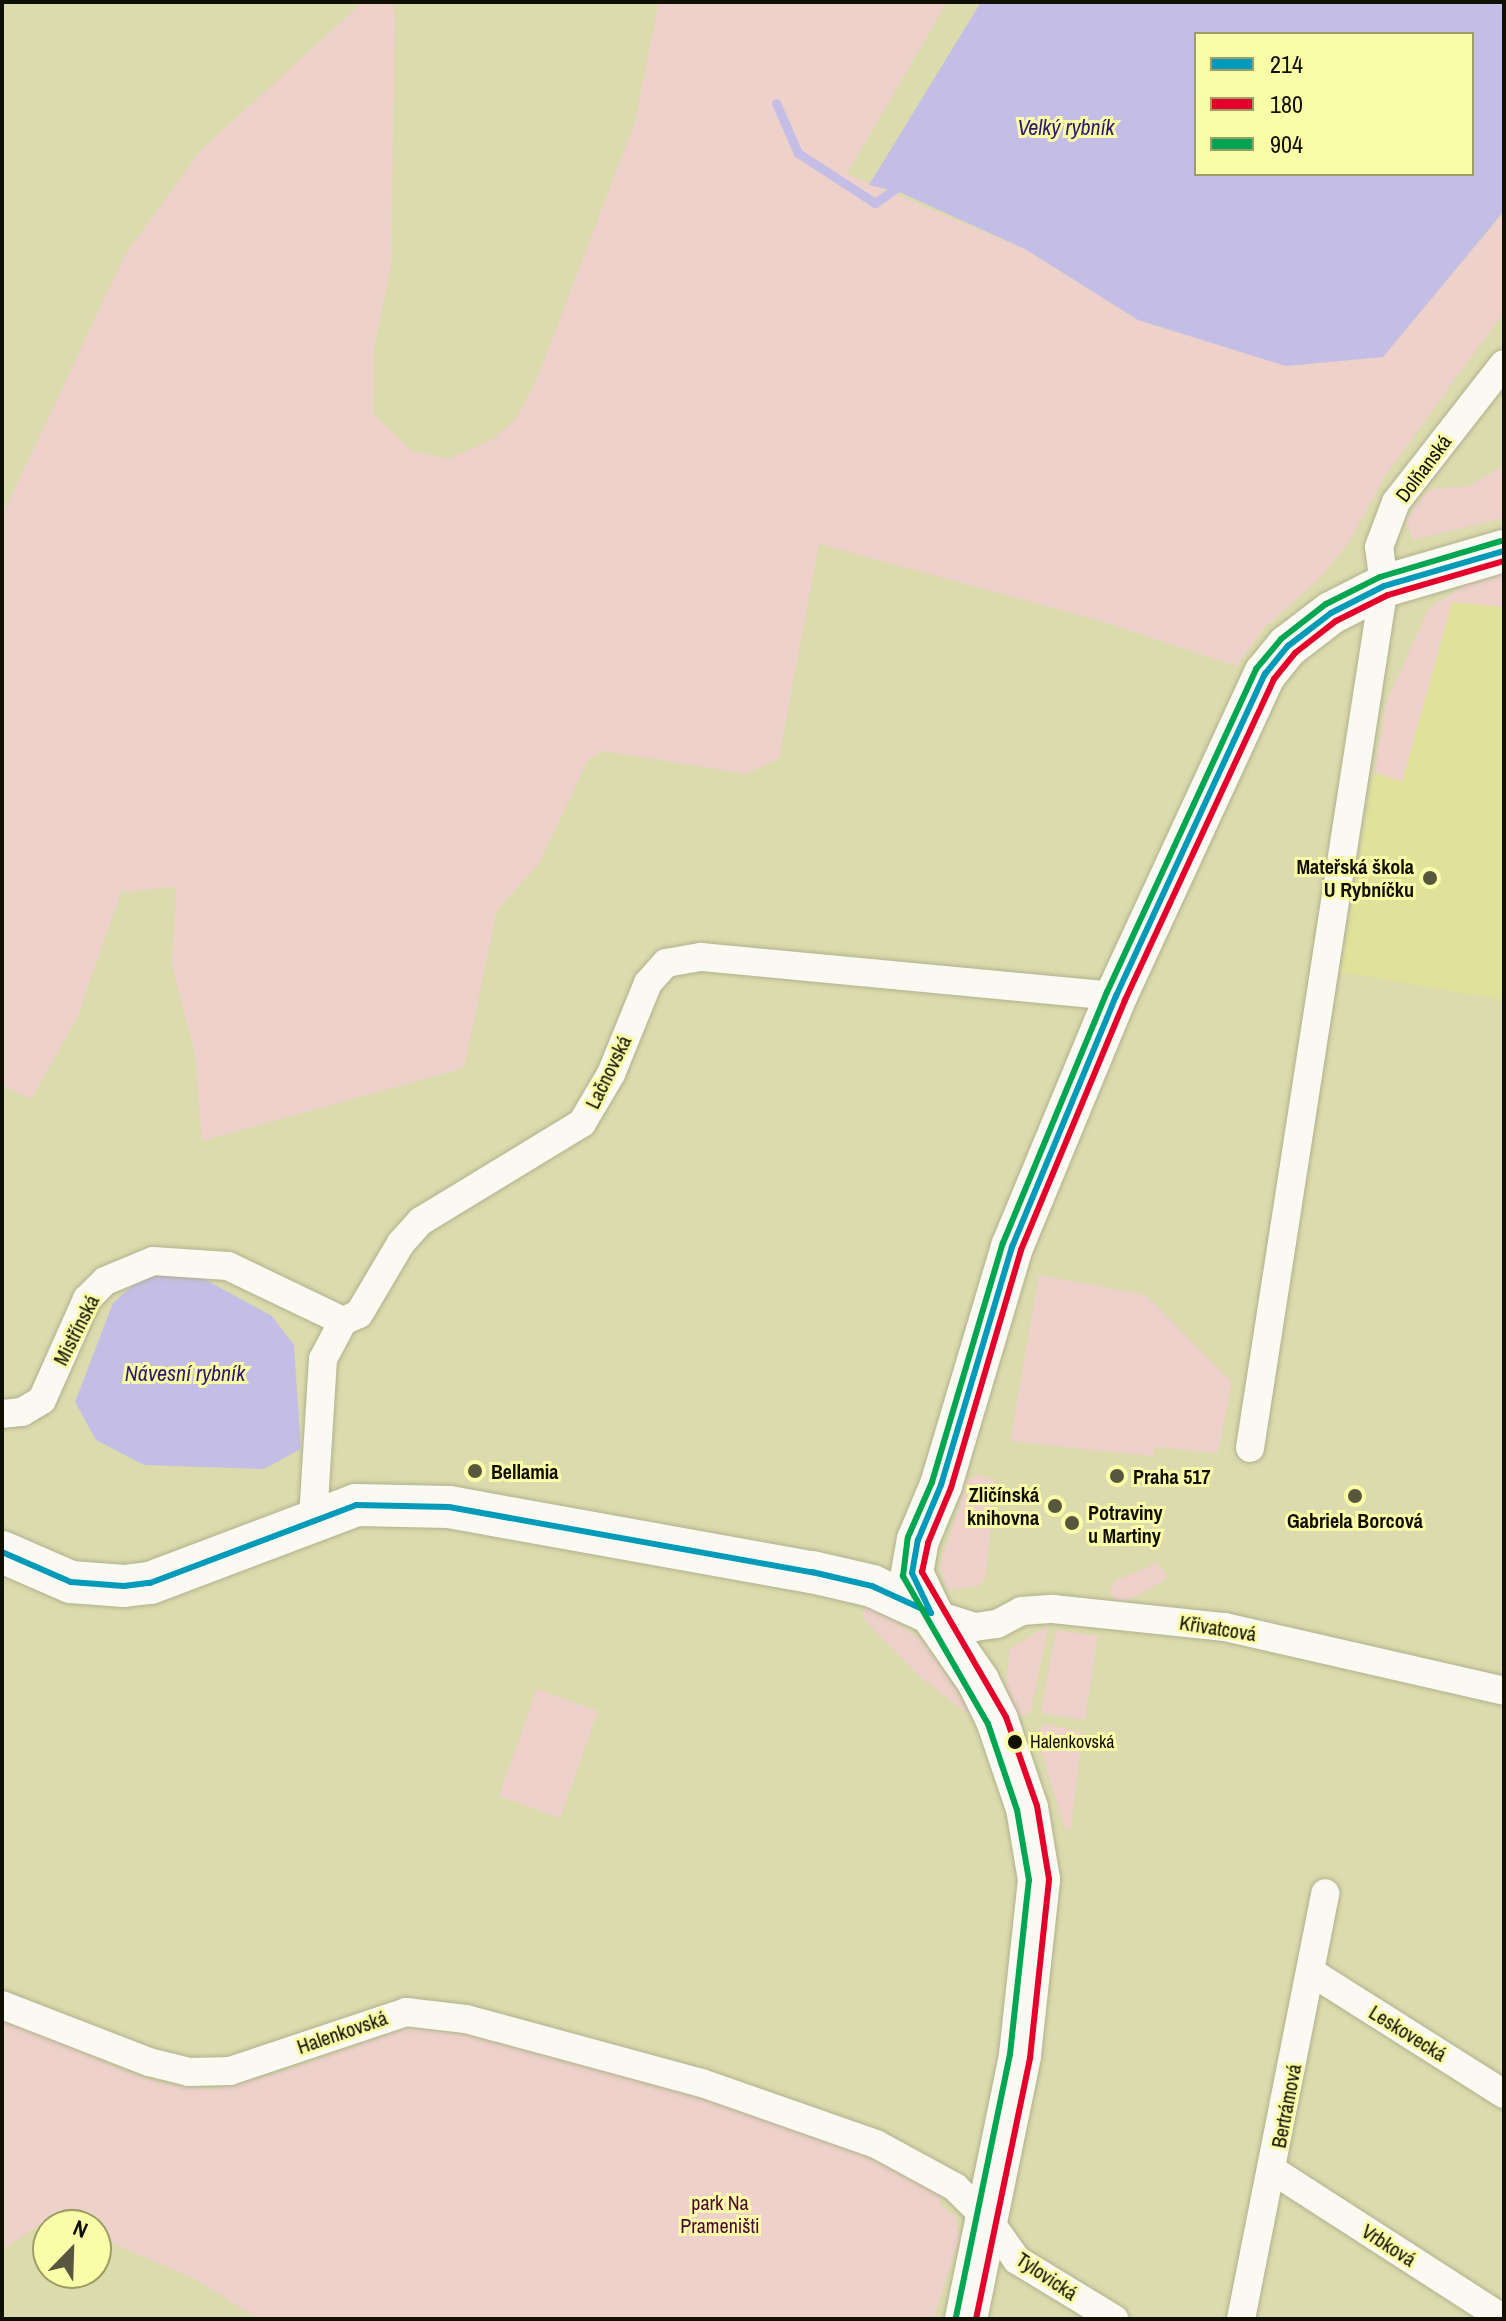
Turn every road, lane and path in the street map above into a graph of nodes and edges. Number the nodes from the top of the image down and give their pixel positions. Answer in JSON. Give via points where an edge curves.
{"nodes":[{"id":1,"x":1504,"y":364,"type":"edge"},
{"id":2,"x":1504,"y":551,"type":"edge"},
{"id":3,"x":1384,"y":586,"type":"junction"},
{"id":4,"x":1116,"y":996,"type":"junction"},
{"id":5,"x":343,"y":1321,"type":"junction"},
{"id":6,"x":2,"y":1414,"type":"edge"},
{"id":7,"x":1250,"y":1448,"type":"dead end"},
{"id":8,"x":313,"y":1518,"type":"junction"},
{"id":9,"x":2,"y":1552,"type":"edge"},
{"id":10,"x":931,"y":1613,"type":"junction"},
{"id":11,"x":1504,"y":1691,"type":"edge"},
{"id":12,"x":1325,"y":1893,"type":"dead end"},
{"id":13,"x":1311,"y":1972,"type":"junction"},
{"id":14,"x":2,"y":2005,"type":"edge"},
{"id":15,"x":1504,"y":2094,"type":"edge"},
{"id":16,"x":1274,"y":2171,"type":"junction"},
{"id":17,"x":990,"y":2222,"type":"junction"},
{"id":18,"x":966,"y":2319,"type":"edge"},
{"id":19,"x":1114,"y":2319,"type":"edge"},
{"id":20,"x":1241,"y":2319,"type":"edge"},
{"id":21,"x":1504,"y":2319,"type":"edge"}],
"edges":[{"from":1,"to":3,"type":"street","name":"Dolňanská","via":[[1396,502],[1379,547]]},
{"from":2,"to":3,"type":"street"},
{"from":3,"to":4,"type":"street","via":[[1331,613],[1288,646],[1265,674]]},
{"from":3,"to":7,"type":"street","name":"Dolňanská"},
{"from":4,"to":5,"type":"street","name":"Lačnovská","via":[[701,957],[674,959],[658,968],[648,983],[611,1074],[582,1123],[421,1221],[401,1243],[359,1314]]},
{"from":4,"to":10,"type":"street","via":[[1012,1247],[941,1485],[918,1540],[912,1573]]},
{"from":5,"to":6,"type":"street","name":"Mistřínská","via":[[228,1266],[153,1261],[105,1281],[87,1299],[42,1400],[22,1412]]},
{"from":5,"to":8,"type":"street","name":"Lačnovská","via":[[323,1359]]},
{"from":8,"to":9,"type":"street","via":[[137,1584],[71,1582]]},
{"from":8,"to":10,"type":"street","via":[[356,1505],[403,1504],[541,1520],[827,1575],[872,1586]]},
{"from":10,"to":11,"type":"street","name":"Křivatcová","via":[[975,1627],[997,1624],[1021,1611],[1053,1609],[1225,1627]]},
{"from":10,"to":17,"type":"street","via":[[978,1681],[997,1720],[1027,1808],[1039,1880],[1020,2056]]},
{"from":12,"to":13,"type":"street","name":"Bertrámová"},
{"from":13,"to":15,"type":"street","name":"Leskovecká"},
{"from":13,"to":16,"type":"street","name":"Bertrámová"},
{"from":14,"to":17,"type":"street","name":"Halenkovská","via":[[149,2062],[210,2074],[395,2013],[466,2019],[802,2115],[955,2187]]},
{"from":16,"to":20,"type":"street","name":"Bertrámová"},
{"from":16,"to":21,"type":"street","name":"Vrbková"},
{"from":17,"to":18,"type":"street"},
{"from":17,"to":19,"type":"street","name":"Tylovická","via":[[1017,2260]]}]}
